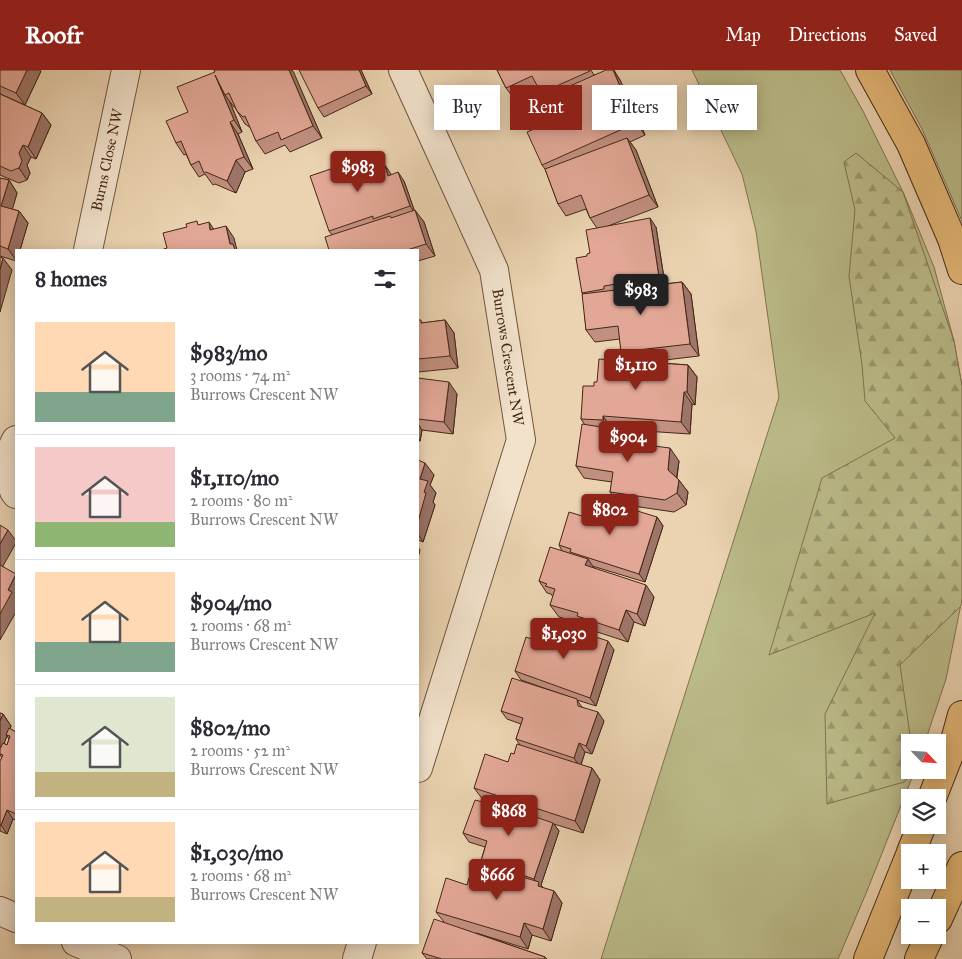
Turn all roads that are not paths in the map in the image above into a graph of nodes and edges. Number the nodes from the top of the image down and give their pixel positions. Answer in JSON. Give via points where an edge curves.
{"nodes":[{"id":1,"x":126,"y":70,"type":"edge"},
{"id":2,"x":403,"y":70,"type":"edge"},
{"id":3,"x":870,"y":70,"type":"edge"},
{"id":4,"x":88,"y":249,"type":"edge"},
{"id":5,"x":962,"y":270,"type":"edge"},
{"id":6,"x":15,"y":442,"type":"edge"},
{"id":7,"x":15,"y":492,"type":"edge"},
{"id":8,"x":962,"y":715,"type":"edge"},
{"id":9,"x":419,"y":765,"type":"edge"},
{"id":10,"x":936,"y":789,"type":"edge"},
{"id":11,"x":962,"y":866,"type":"edge"},
{"id":12,"x":901,"y":876,"type":"edge"},
{"id":13,"x":946,"y":901,"type":"edge"},
{"id":14,"x":0,"y":911,"type":"edge"},
{"id":15,"x":15,"y":918,"type":"edge"},
{"id":16,"x":81,"y":944,"type":"edge"},
{"id":17,"x":361,"y":944,"type":"edge"},
{"id":18,"x":926,"y":944,"type":"edge"},
{"id":19,"x":116,"y":959,"type":"edge"},
{"id":20,"x":357,"y":959,"type":"edge"},
{"id":21,"x":868,"y":959,"type":"edge"},
{"id":22,"x":919,"y":959,"type":"edge"}],
"edges":[{"from":1,"to":4,"type":"street","name":"Burns Close NW"},
{"from":2,"to":9,"type":"street","name":"Burrows Crescent NW","via":[[494,270],[522,440]]},
{"from":3,"to":5,"type":"highway","via":[[911,144]]},
{"from":6,"to":7,"type":"street","via":[[10,451],[8,471]]},
{"from":8,"to":10,"type":"highway"},
{"from":11,"to":13,"type":"highway"},
{"from":12,"to":21,"type":"highway"},
{"from":14,"to":15,"type":"street"},
{"from":16,"to":19,"type":"street"},
{"from":17,"to":20,"type":"street"},
{"from":18,"to":22,"type":"highway"}]}
